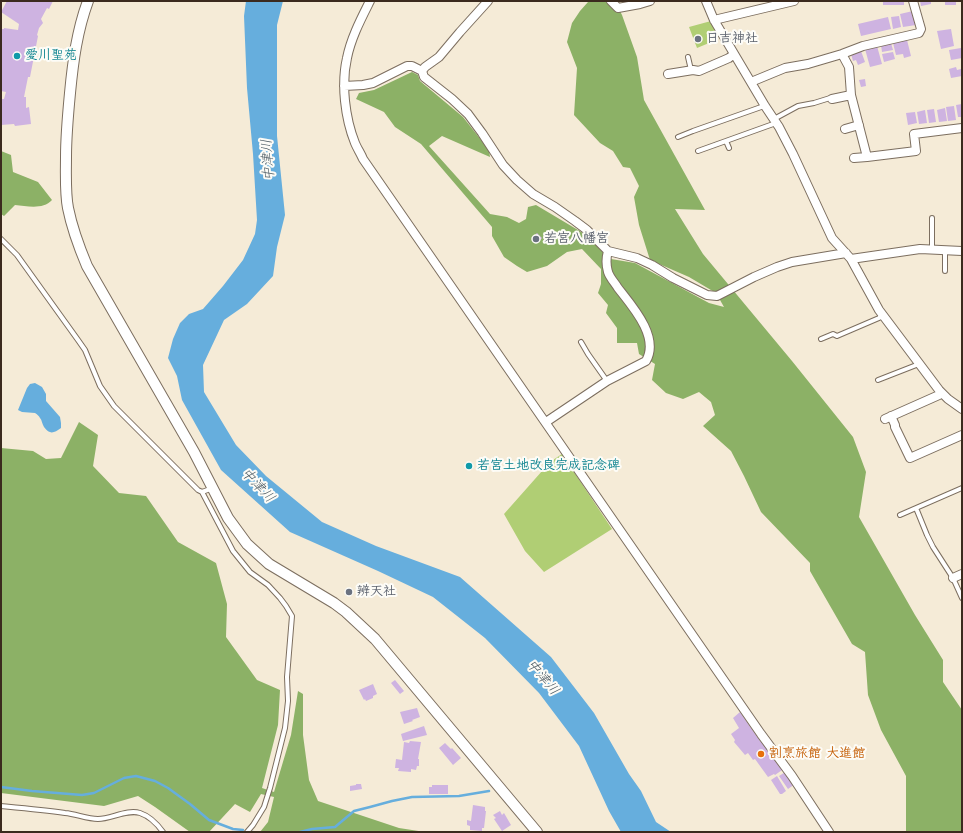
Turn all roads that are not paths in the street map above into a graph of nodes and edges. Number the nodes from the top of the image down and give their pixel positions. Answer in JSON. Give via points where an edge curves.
{"nodes":[{"id":1,"x":88,"y":1,"type":"edge"},
{"id":2,"x":370,"y":1,"type":"edge"},
{"id":3,"x":488,"y":1,"type":"edge"},
{"id":4,"x":611,"y":1,"type":"edge"},
{"id":5,"x":650,"y":1,"type":"edge"},
{"id":6,"x":706,"y":1,"type":"edge"},
{"id":7,"x":794,"y":1,"type":"edge"},
{"id":8,"x":913,"y":1,"type":"edge"},
{"id":9,"x":714,"y":20,"type":"junction"},
{"id":10,"x":734,"y":54,"type":"junction"},
{"id":11,"x":842,"y":54,"type":"junction"},
{"id":12,"x":688,"y":57,"type":"dead end"},
{"id":13,"x":691,"y":70,"type":"junction"},
{"id":14,"x":422,"y":71,"type":"junction"},
{"id":15,"x":668,"y":74,"type":"dead end"},
{"id":16,"x":751,"y":82,"type":"junction"},
{"id":17,"x":344,"y":86,"type":"junction"},
{"id":18,"x":851,"y":95,"type":"junction"},
{"id":19,"x":832,"y":99,"type":"joint"},
{"id":20,"x":765,"y":106,"type":"junction"},
{"id":21,"x":775,"y":121,"type":"junction"},
{"id":22,"x":859,"y":125,"type":"junction"},
{"id":23,"x":962,"y":128,"type":"edge"},
{"id":24,"x":845,"y":129,"type":"dead end"},
{"id":25,"x":678,"y":137,"type":"dead end"},
{"id":26,"x":726,"y":141,"type":"junction"},
{"id":27,"x":729,"y":148,"type":"dead end"},
{"id":28,"x":698,"y":151,"type":"dead end"},
{"id":29,"x":867,"y":157,"type":"junction"},
{"id":30,"x":854,"y":158,"type":"dead end"},
{"id":31,"x":932,"y":218,"type":"dead end"},
{"id":32,"x":1,"y":240,"type":"edge"},
{"id":33,"x":932,"y":249,"type":"junction"},
{"id":34,"x":945,"y":250,"type":"junction"},
{"id":35,"x":608,"y":251,"type":"junction"},
{"id":36,"x":962,"y":251,"type":"edge"},
{"id":37,"x":848,"y":256,"type":"junction"},
{"id":38,"x":945,"y":271,"type":"dead end"},
{"id":39,"x":882,"y":315,"type":"junction"},
{"id":40,"x":821,"y":339,"type":"dead end"},
{"id":41,"x":582,"y":342,"type":"dead end"},
{"id":42,"x":920,"y":364,"type":"junction"},
{"id":43,"x":878,"y":380,"type":"dead end"},
{"id":44,"x":607,"y":381,"type":"junction"},
{"id":45,"x":941,"y":393,"type":"junction"},
{"id":46,"x":962,"y":409,"type":"edge"},
{"id":47,"x":546,"y":422,"type":"junction"},
{"id":48,"x":962,"y":436,"type":"edge"},
{"id":49,"x":213,"y":488,"type":"junction"},
{"id":50,"x":962,"y":488,"type":"edge"},
{"id":51,"x":202,"y":492,"type":"junction"},
{"id":52,"x":916,"y":508,"type":"junction"},
{"id":53,"x":900,"y":515,"type":"dead end"},
{"id":54,"x":962,"y":574,"type":"edge"},
{"id":55,"x":953,"y":578,"type":"junction"},
{"id":56,"x":962,"y":598,"type":"edge"},
{"id":57,"x":1,"y":806,"type":"edge"},
{"id":58,"x":163,"y":832,"type":"edge"},
{"id":59,"x":247,"y":832,"type":"edge"},
{"id":60,"x":537,"y":832,"type":"edge"},
{"id":61,"x":829,"y":832,"type":"edge"}],
"edges":[{"from":1,"to":49,"type":"street","via":[[73,62],[66,147],[67,207],[76,240],[87,266]]},
{"from":2,"to":17,"type":"street","via":[[347,57]]},
{"from":3,"to":14,"type":"street","via":[[439,57]]},
{"from":4,"to":5,"type":"street","via":[[618,8]]},
{"from":6,"to":9,"type":"street"},
{"from":7,"to":9,"type":"street"},
{"from":8,"to":11,"type":"street","via":[[921,29],[919,33],[863,46]]},
{"from":9,"to":10,"type":"street"},
{"from":10,"to":13,"type":"street","via":[[699,71]]},
{"from":10,"to":16,"type":"street"},
{"from":11,"to":16,"type":"street","via":[[785,68]]},
{"from":11,"to":18,"type":"street","via":[[849,67]]},
{"from":12,"to":13,"type":"lane"},
{"from":13,"to":15,"type":"street"},
{"from":14,"to":17,"type":"street","via":[[407,66],[373,83]]},
{"from":14,"to":35,"type":"street","via":[[424,77],[468,114],[503,165],[517,180],[532,194],[586,230]]},
{"from":16,"to":20,"type":"street"},
{"from":17,"to":47,"type":"street","via":[[347,116],[363,159]]},
{"from":18,"to":19,"type":"street"},
{"from":18,"to":22,"type":"street"},
{"from":19,"to":21,"type":"lane","via":[[798,106]]},
{"from":20,"to":21,"type":"street"},
{"from":20,"to":25,"type":"lane"},
{"from":21,"to":26,"type":"lane"},
{"from":21,"to":37,"type":"street","via":[[832,238]]},
{"from":22,"to":24,"type":"street"},
{"from":22,"to":29,"type":"street"},
{"from":23,"to":29,"type":"street","via":[[914,134],[916,151]]},
{"from":26,"to":27,"type":"lane"},
{"from":26,"to":28,"type":"lane"},
{"from":29,"to":30,"type":"street"},
{"from":31,"to":33,"type":"lane"},
{"from":32,"to":51,"type":"lane","via":[[17,255],[85,350],[100,386],[114,406]]},
{"from":33,"to":34,"type":"street"},
{"from":33,"to":37,"type":"street"},
{"from":34,"to":36,"type":"street"},
{"from":34,"to":38,"type":"lane"},
{"from":35,"to":37,"type":"street","via":[[637,258],[708,295],[717,296],[754,277],[792,262]]},
{"from":35,"to":44,"type":"street","via":[[608,273],[645,326],[650,352],[646,361]]},
{"from":37,"to":39,"type":"street"},
{"from":39,"to":40,"type":"lane","via":[[837,336],[833,334]]},
{"from":39,"to":42,"type":"street"},
{"from":41,"to":44,"type":"lane"},
{"from":42,"to":43,"type":"lane"},
{"from":42,"to":45,"type":"street"},
{"from":44,"to":47,"type":"street"},
{"from":45,"to":46,"type":"street"},
{"from":45,"to":48,"type":"street","via":[[888,418],[895,425],[910,458],[937,442]]},
{"from":47,"to":61,"type":"street"},
{"from":49,"to":51,"type":"lane"},
{"from":49,"to":60,"type":"street","via":[[228,518],[247,544],[269,564],[334,603],[375,639]]},
{"from":50,"to":52,"type":"lane"},
{"from":51,"to":59,"type":"lane","via":[[232,551],[250,572],[280,598],[292,616],[285,728],[264,807]]},
{"from":52,"to":53,"type":"lane"},
{"from":52,"to":55,"type":"lane","via":[[926,535]]},
{"from":54,"to":55,"type":"street"},
{"from":55,"to":56,"type":"lane"},
{"from":57,"to":58,"type":"lane","via":[[95,819],[139,813],[159,826]]}]}
